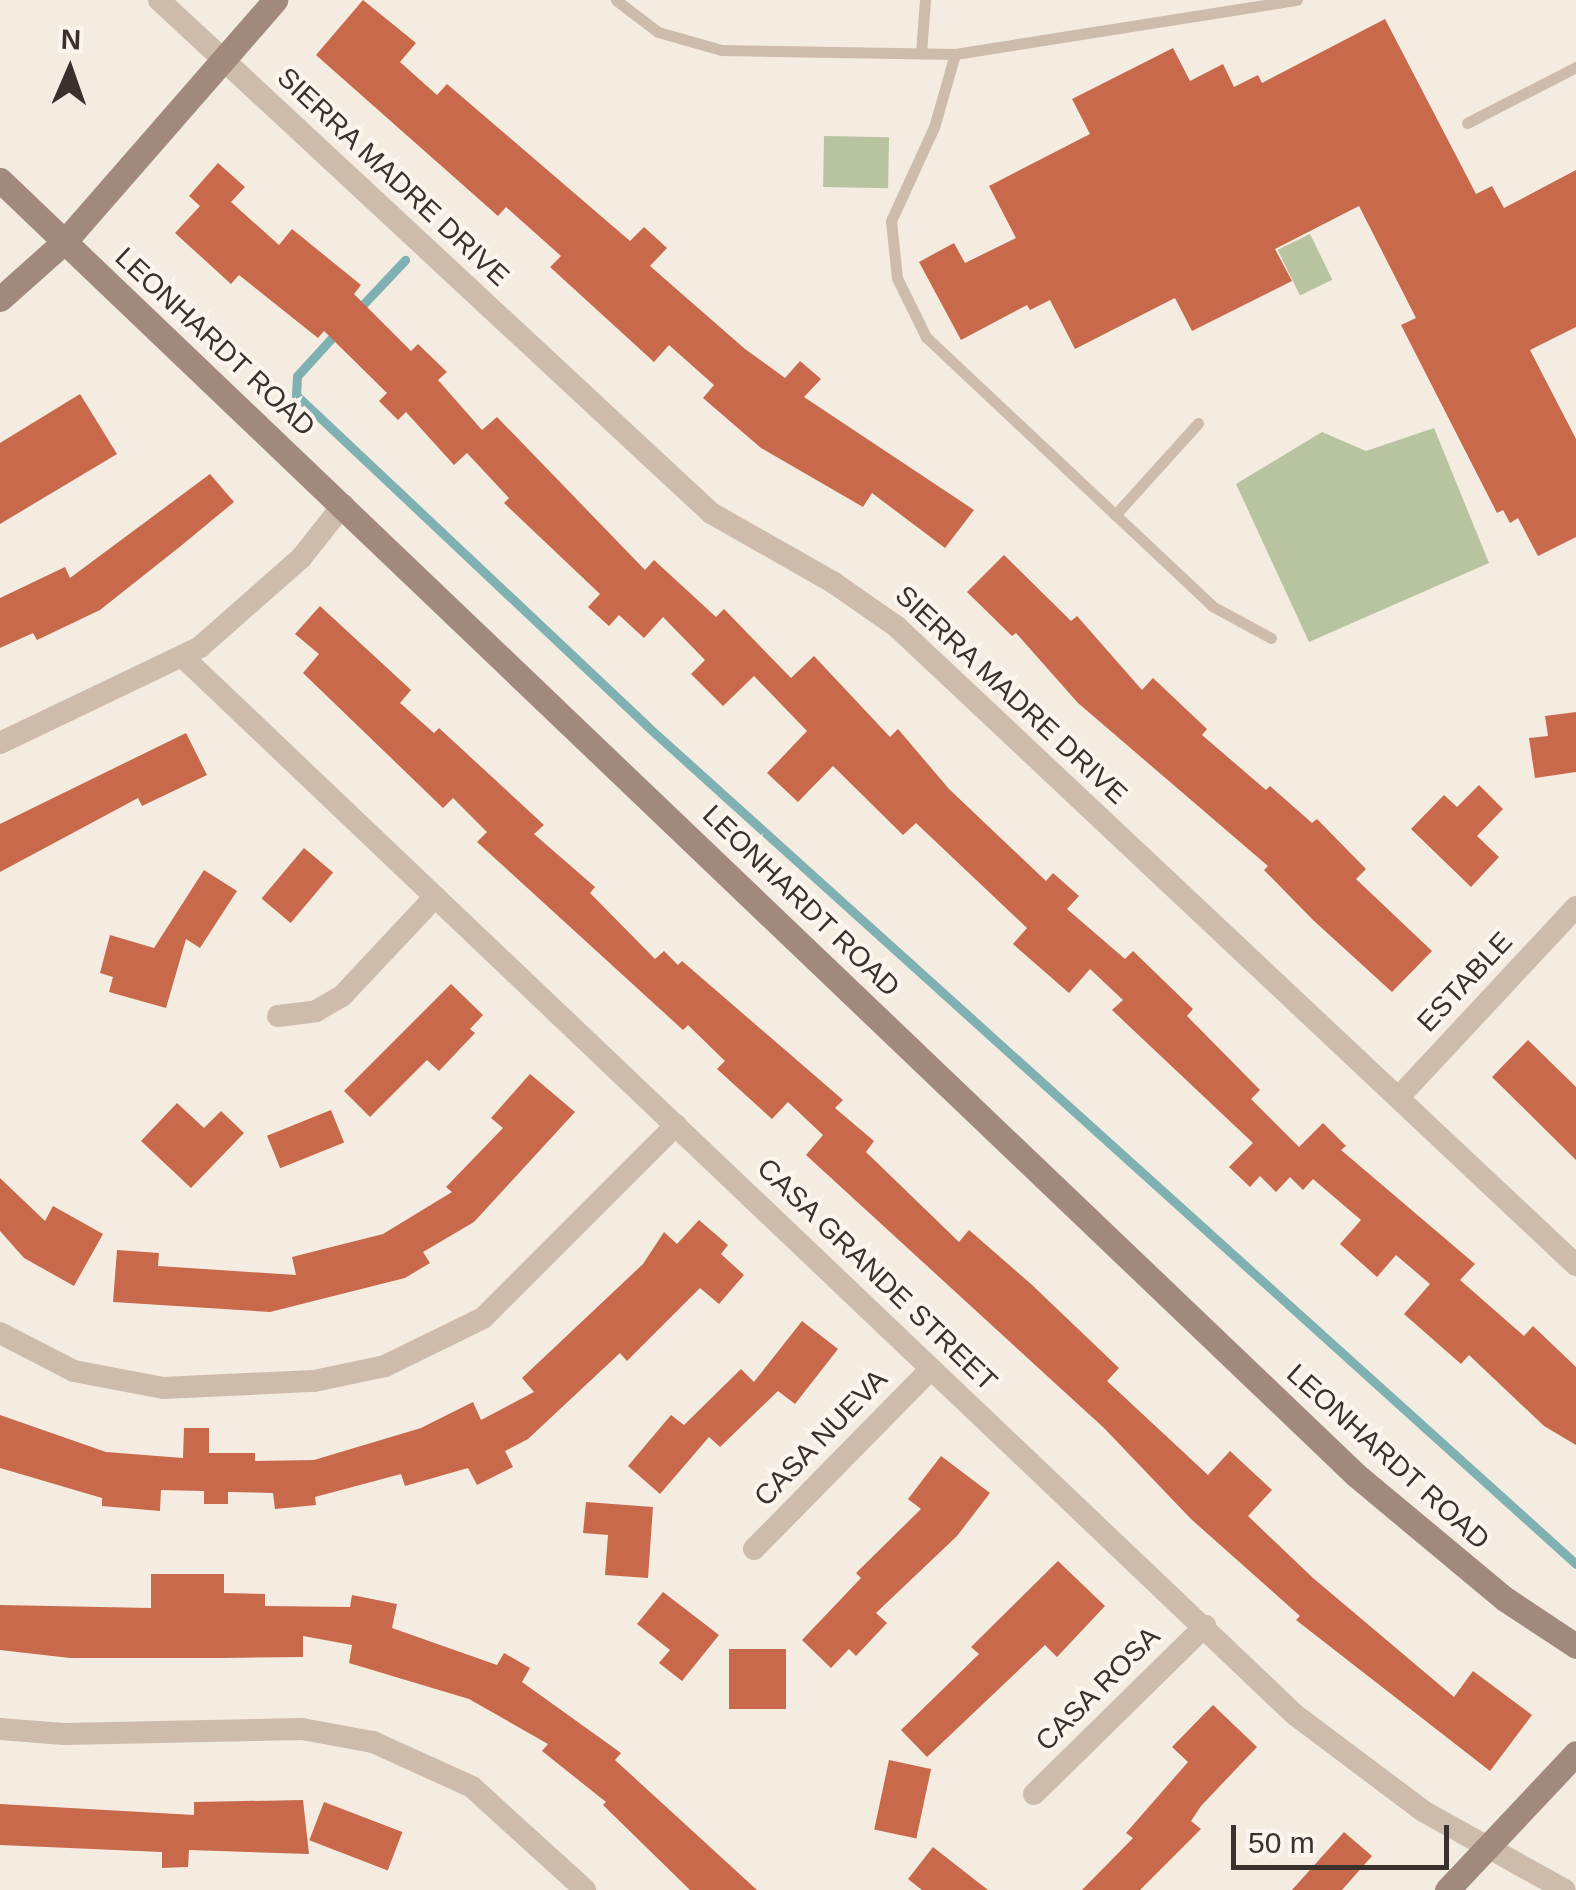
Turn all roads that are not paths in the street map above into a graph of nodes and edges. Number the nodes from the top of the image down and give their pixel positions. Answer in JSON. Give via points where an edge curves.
{"nodes":[{"id":1,"x":160,"y":0,"type":"edge"},
{"id":2,"x":275,"y":0,"type":"edge"},
{"id":3,"x":616,"y":0,"type":"edge"},
{"id":4,"x":924,"y":0,"type":"edge"},
{"id":5,"x":1219,"y":0,"type":"edge"},
{"id":6,"x":1297,"y":0,"type":"edge"},
{"id":7,"x":1222,"y":15,"type":"junction"},
{"id":8,"x":921,"y":53,"type":"junction"},
{"id":9,"x":955,"y":54,"type":"junction"},
{"id":10,"x":221,"y":58,"type":"junction"},
{"id":11,"x":1576,"y":67,"type":"edge"},
{"id":12,"x":1467,"y":124,"type":"dead end"},
{"id":13,"x":0,"y":180,"type":"edge"},
{"id":14,"x":65,"y":241,"type":"junction"},
{"id":15,"x":0,"y":298,"type":"edge"},
{"id":16,"x":1198,"y":423,"type":"dead end"},
{"id":17,"x":343,"y":505,"type":"junction"},
{"id":18,"x":1115,"y":515,"type":"junction"},
{"id":19,"x":1271,"y":638,"type":"dead end"},
{"id":20,"x":184,"y":656,"type":"junction"},
{"id":21,"x":0,"y":742,"type":"edge"},
{"id":22,"x":435,"y":896,"type":"junction"},
{"id":23,"x":1576,"y":907,"type":"edge"},
{"id":24,"x":278,"y":1016,"type":"dead end"},
{"id":25,"x":1398,"y":1098,"type":"junction"},
{"id":26,"x":676,"y":1125,"type":"junction"},
{"id":27,"x":1576,"y":1265,"type":"edge"},
{"id":28,"x":0,"y":1332,"type":"edge"},
{"id":29,"x":930,"y":1369,"type":"junction"},
{"id":30,"x":754,"y":1549,"type":"dead end"},
{"id":31,"x":1205,"y":1626,"type":"junction"},
{"id":32,"x":1576,"y":1646,"type":"edge"},
{"id":33,"x":0,"y":1728,"type":"edge"},
{"id":34,"x":1576,"y":1753,"type":"edge"},
{"id":35,"x":1034,"y":1794,"type":"dead end"},
{"id":36,"x":1485,"y":1849,"type":"junction"},
{"id":37,"x":586,"y":1890,"type":"edge"},
{"id":38,"x":1447,"y":1890,"type":"edge"},
{"id":39,"x":1566,"y":1890,"type":"edge"}],
"edges":[{"from":1,"to":10,"type":"street","name":"SIERRA MADRE DRIVE"},
{"from":2,"to":10,"type":"street"},
{"from":3,"to":8,"type":"lane","via":[[688,45]]},
{"from":4,"to":8,"type":"lane"},
{"from":5,"to":7,"type":"lane"},
{"from":6,"to":7,"type":"lane"},
{"from":7,"to":9,"type":"lane"},
{"from":8,"to":9,"type":"lane"},
{"from":9,"to":18,"type":"lane","via":[[934,127],[891,221],[897,278],[926,337]]},
{"from":10,"to":14,"type":"street"},
{"from":10,"to":25,"type":"street","name":"SIERRA MADRE DRIVE","via":[[711,513],[834,583],[897,628]]},
{"from":11,"to":12,"type":"lane"},
{"from":13,"to":14,"type":"street","name":"LEONHARDT ROAD"},
{"from":14,"to":15,"type":"street"},
{"from":14,"to":17,"type":"street","name":"LEONHARDT ROAD"},
{"from":16,"to":18,"type":"lane"},
{"from":17,"to":20,"type":"street","via":[[301,558],[234,622]]},
{"from":17,"to":32,"type":"street","name":"LEONHARDT ROAD","via":[[1356,1475],[1505,1599]]},
{"from":18,"to":19,"type":"lane","via":[[1212,606]]},
{"from":20,"to":21,"type":"street"},
{"from":20,"to":22,"type":"street","name":"CASA GRANDE STREET"},
{"from":22,"to":24,"type":"street","via":[[342,996],[316,1011]]},
{"from":22,"to":26,"type":"street","name":"CASA GRANDE STREET"},
{"from":23,"to":25,"type":"street","name":"ESTABLE"},
{"from":25,"to":27,"type":"street","name":"SIERRA MADRE DRIVE"},
{"from":26,"to":28,"type":"street","via":[[483,1318],[385,1366],[314,1382],[162,1388],[74,1370]]},
{"from":26,"to":29,"type":"street","name":"CASA GRANDE STREET"},
{"from":29,"to":30,"type":"street","name":"CASA NUEVA"},
{"from":29,"to":31,"type":"street","name":"CASA GRANDE STREET"},
{"from":31,"to":35,"type":"street","name":"CASA ROSA"},
{"from":31,"to":36,"type":"street","name":"CASA GRANDE STREET","via":[[1294,1714],[1376,1780]]},
{"from":33,"to":37,"type":"street","via":[[64,1734],[302,1729],[374,1742],[472,1787]]},
{"from":34,"to":36,"type":"street"},
{"from":36,"to":38,"type":"street"},
{"from":36,"to":39,"type":"street","name":"CASA GRANDE STREET"}]}
